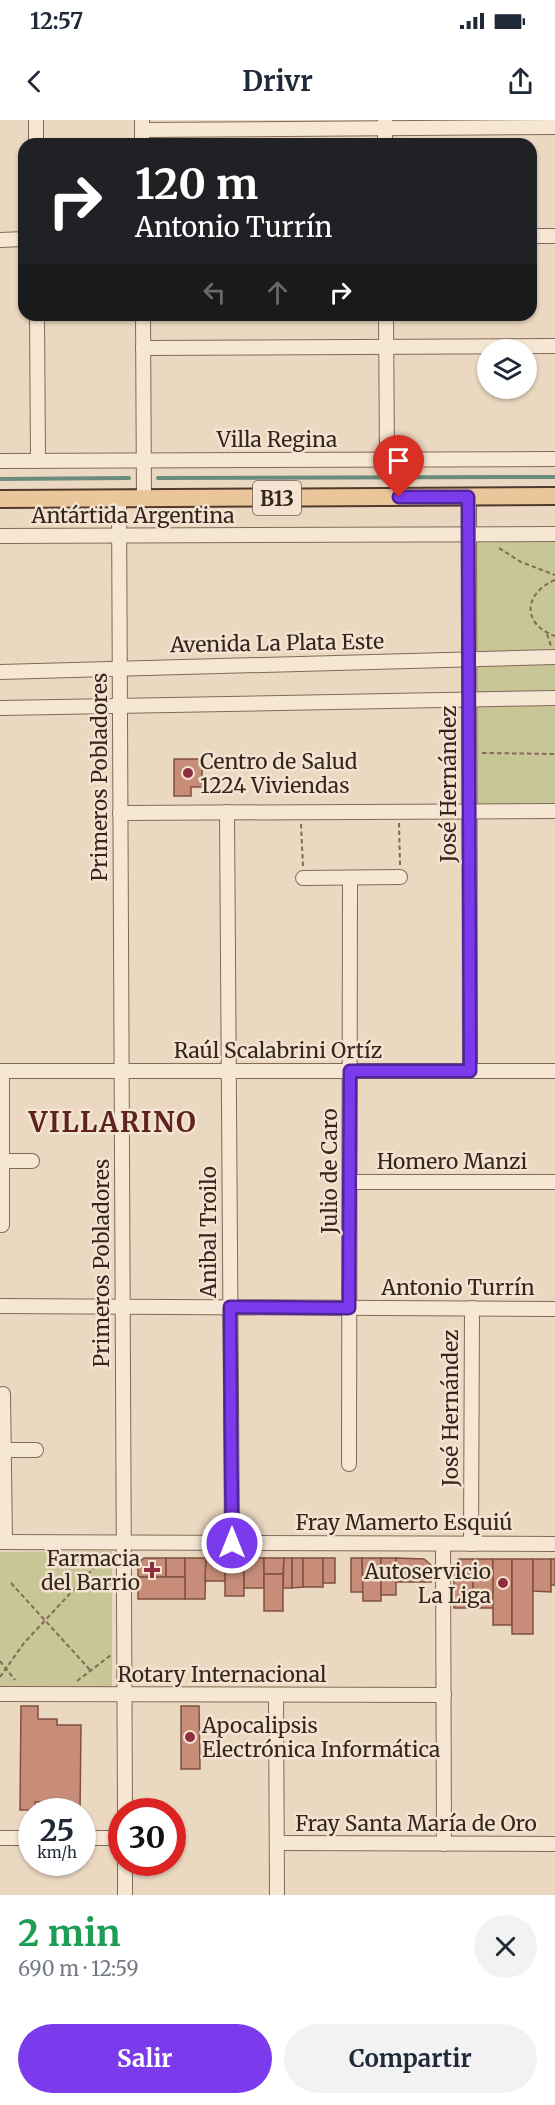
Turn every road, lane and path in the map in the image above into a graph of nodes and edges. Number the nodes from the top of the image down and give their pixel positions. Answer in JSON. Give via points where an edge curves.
{"nodes":[{"id":1,"x":36,"y":120,"type":"edge"},
{"id":2,"x":385,"y":124,"type":"edge"},
{"id":3,"x":555,"y":127,"type":"edge"},
{"id":4,"x":142,"y":131,"type":"edge"},
{"id":5,"x":36,"y":138,"type":"edge"},
{"id":6,"x":537,"y":236,"type":"edge"},
{"id":7,"x":555,"y":236,"type":"edge"},
{"id":8,"x":0,"y":240,"type":"edge"},
{"id":9,"x":18,"y":240,"type":"edge"},
{"id":10,"x":37,"y":321,"type":"edge"},
{"id":11,"x":143,"y":321,"type":"edge"},
{"id":12,"x":386,"y":321,"type":"edge"},
{"id":13,"x":555,"y":346,"type":"edge"},
{"id":14,"x":386,"y":347,"type":"junction"},
{"id":15,"x":143,"y":348,"type":"junction"},
{"id":16,"x":387,"y":459,"type":"junction"},
{"id":17,"x":555,"y":459,"type":"edge"},
{"id":18,"x":144,"y":460,"type":"junction"},
{"id":19,"x":0,"y":461,"type":"edge"},
{"id":20,"x":38,"y":461,"type":"junction"},
{"id":21,"x":555,"y":496,"type":"edge"},
{"id":22,"x":468,"y":497,"type":"junction"},
{"id":23,"x":144,"y":498,"type":"junction"},
{"id":24,"x":0,"y":499,"type":"edge"},
{"id":25,"x":119,"y":499,"type":"junction"},
{"id":26,"x":555,"y":534,"type":"edge"},
{"id":27,"x":468,"y":535,"type":"junction"},
{"id":28,"x":0,"y":536,"type":"edge"},
{"id":29,"x":119,"y":536,"type":"junction"},
{"id":30,"x":508,"y":546,"type":"dead end"},
{"id":31,"x":555,"y":575,"type":"edge"},
{"id":32,"x":555,"y":580,"type":"edge"},
{"id":33,"x":555,"y":636,"type":"edge"},
{"id":34,"x":555,"y":657,"type":"edge"},
{"id":35,"x":469,"y":659,"type":"junction"},
{"id":36,"x":120,"y":669,"type":"junction"},
{"id":37,"x":0,"y":672,"type":"edge"},
{"id":38,"x":555,"y":698,"type":"edge"},
{"id":39,"x":469,"y":699,"type":"junction"},
{"id":40,"x":120,"y":706,"type":"junction"},
{"id":41,"x":0,"y":708,"type":"edge"},
{"id":42,"x":480,"y":753,"type":"dead end"},
{"id":43,"x":555,"y":754,"type":"edge"},
{"id":44,"x":555,"y":811,"type":"edge"},
{"id":45,"x":227,"y":812,"type":"junction"},
{"id":46,"x":301,"y":812,"type":"junction"},
{"id":47,"x":399,"y":812,"type":"junction"},
{"id":48,"x":469,"y":812,"type":"junction"},
{"id":49,"x":120,"y":813,"type":"junction"},
{"id":50,"x":400,"y":877,"type":"joint"},
{"id":51,"x":303,"y":878,"type":"joint"},
{"id":52,"x":350,"y":878,"type":"junction"},
{"id":53,"x":1,"y":1071,"type":"edge"},
{"id":54,"x":122,"y":1071,"type":"junction"},
{"id":55,"x":228,"y":1071,"type":"junction"},
{"id":56,"x":350,"y":1071,"type":"junction"},
{"id":57,"x":470,"y":1071,"type":"junction"},
{"id":58,"x":555,"y":1071,"type":"edge"},
{"id":59,"x":1,"y":1161,"type":"edge"},
{"id":60,"x":32,"y":1161,"type":"dead end"},
{"id":61,"x":350,"y":1182,"type":"junction"},
{"id":62,"x":555,"y":1182,"type":"edge"},
{"id":63,"x":2,"y":1225,"type":"dead end"},
{"id":64,"x":0,"y":1306,"type":"edge"},
{"id":65,"x":123,"y":1306,"type":"junction"},
{"id":66,"x":230,"y":1307,"type":"junction"},
{"id":67,"x":349,"y":1308,"type":"junction"},
{"id":68,"x":472,"y":1308,"type":"junction"},
{"id":69,"x":555,"y":1309,"type":"edge"},
{"id":70,"x":3,"y":1394,"type":"dead end"},
{"id":71,"x":2,"y":1450,"type":"edge"},
{"id":72,"x":36,"y":1450,"type":"dead end"},
{"id":73,"x":349,"y":1464,"type":"dead end"},
{"id":74,"x":2,"y":1542,"type":"edge"},
{"id":75,"x":124,"y":1542,"type":"junction"},
{"id":76,"x":232,"y":1543,"type":"junction"},
{"id":77,"x":443,"y":1544,"type":"junction"},
{"id":78,"x":471,"y":1544,"type":"junction"},
{"id":79,"x":555,"y":1544,"type":"edge"},
{"id":80,"x":96,"y":1554,"type":"dead end"},
{"id":81,"x":11,"y":1583,"type":"dead end"},
{"id":82,"x":44,"y":1620,"type":"junction"},
{"id":83,"x":113,"y":1653,"type":"dead end"},
{"id":84,"x":0,"y":1661,"type":"edge"},
{"id":85,"x":5,"y":1668,"type":"junction"},
{"id":86,"x":91,"y":1671,"type":"junction"},
{"id":87,"x":0,"y":1677,"type":"edge"},
{"id":88,"x":16,"y":1681,"type":"dead end"},
{"id":89,"x":75,"y":1682,"type":"dead end"},
{"id":90,"x":0,"y":1694,"type":"edge"},
{"id":91,"x":124,"y":1695,"type":"junction"},
{"id":92,"x":276,"y":1695,"type":"junction"},
{"id":93,"x":444,"y":1695,"type":"junction"},
{"id":94,"x":125,"y":1798,"type":"edge"},
{"id":95,"x":0,"y":1838,"type":"edge"},
{"id":96,"x":18,"y":1838,"type":"edge"},
{"id":97,"x":277,"y":1843,"type":"junction"},
{"id":98,"x":444,"y":1844,"type":"junction"},
{"id":99,"x":555,"y":1844,"type":"edge"},
{"id":100,"x":125,"y":1876,"type":"edge"},
{"id":101,"x":125,"y":1895,"type":"edge"},
{"id":102,"x":277,"y":1895,"type":"edge"}],
"edges":[{"from":1,"to":5,"type":"street"},
{"from":2,"to":3,"type":"street"},
{"from":2,"to":4,"type":"street"},
{"from":6,"to":7,"type":"street"},
{"from":8,"to":9,"type":"street"},
{"from":10,"to":20,"type":"street"},
{"from":11,"to":15,"type":"street"},
{"from":12,"to":14,"type":"street"},
{"from":13,"to":14,"type":"street"},
{"from":14,"to":15,"type":"street"},
{"from":14,"to":16,"type":"street"},
{"from":15,"to":18,"type":"street"},
{"from":16,"to":17,"type":"street","name":"Villa Regina"},
{"from":16,"to":18,"type":"street","name":"Villa Regina"},
{"from":18,"to":20,"type":"street","name":"Villa Regina"},
{"from":18,"to":23,"type":"street"},
{"from":19,"to":20,"type":"street","name":"Villa Regina"},
{"from":21,"to":22,"type":"main road","number":"B13"},
{"from":22,"to":23,"type":"main road","number":"B13"},
{"from":22,"to":27,"type":"street","name":"José Hernández"},
{"from":23,"to":25,"type":"main road","number":"B13"},
{"from":24,"to":25,"type":"main road","number":"B13"},
{"from":25,"to":29,"type":"street","name":"Primeros Pobladores"},
{"from":26,"to":27,"type":"street","name":"Antártida Argentina"},
{"from":27,"to":29,"type":"street","name":"Antártida Argentina"},
{"from":27,"to":35,"type":"street","name":"José Hernández"},
{"from":28,"to":29,"type":"street","name":"Antártida Argentina"},
{"from":29,"to":36,"type":"street","name":"Primeros Pobladores"},
{"from":30,"to":31,"type":"path","via":[[497,546],[521,562]]},
{"from":32,"to":33,"type":"path","via":[[539,590],[530,606],[537,625]]},
{"from":34,"to":35,"type":"street","name":"Avenida La Plata Este"},
{"from":35,"to":36,"type":"street","name":"Avenida La Plata Este"},
{"from":35,"to":39,"type":"street","name":"José Hernández"},
{"from":36,"to":37,"type":"street","name":"Avenida La Plata Este"},
{"from":36,"to":40,"type":"street","name":"Primeros Pobladores"},
{"from":38,"to":39,"type":"street"},
{"from":39,"to":40,"type":"street"},
{"from":39,"to":48,"type":"street","name":"José Hernández"},
{"from":40,"to":41,"type":"street"},
{"from":40,"to":49,"type":"street","name":"Primeros Pobladores"},
{"from":42,"to":43,"type":"path"},
{"from":44,"to":48,"type":"street"},
{"from":45,"to":46,"type":"street"},
{"from":45,"to":49,"type":"street"},
{"from":45,"to":55,"type":"street","name":"Anibal Troilo"},
{"from":46,"to":47,"type":"street"},
{"from":46,"to":51,"type":"path"},
{"from":47,"to":48,"type":"street"},
{"from":47,"to":50,"type":"path"},
{"from":48,"to":57,"type":"street","name":"José Hernández"},
{"from":49,"to":54,"type":"street","name":"Primeros Pobladores"},
{"from":50,"to":52,"type":"street"},
{"from":51,"to":52,"type":"street"},
{"from":52,"to":56,"type":"street","name":"Julio de Caro"},
{"from":53,"to":54,"type":"street","name":"Raúl Scalabrini Ortíz"},
{"from":53,"to":59,"type":"street"},
{"from":54,"to":55,"type":"street","name":"Raúl Scalabrini Ortíz"},
{"from":54,"to":65,"type":"street","name":"Primeros Pobladores"},
{"from":55,"to":56,"type":"street","name":"Raúl Scalabrini Ortíz"},
{"from":55,"to":66,"type":"street","name":"Anibal Troilo"},
{"from":56,"to":57,"type":"street","name":"Raúl Scalabrini Ortíz"},
{"from":56,"to":61,"type":"street","name":"Julio de Caro"},
{"from":57,"to":58,"type":"street","name":"Raúl Scalabrini Ortíz"},
{"from":59,"to":60,"type":"street"},
{"from":59,"to":63,"type":"street"},
{"from":61,"to":62,"type":"street","name":"Homero Manzi"},
{"from":61,"to":67,"type":"street","name":"Julio de Caro"},
{"from":64,"to":65,"type":"street","name":"Antonio Turrín"},
{"from":65,"to":66,"type":"street","name":"Antonio Turrín"},
{"from":65,"to":75,"type":"street","name":"Primeros Pobladores"},
{"from":66,"to":67,"type":"street","name":"Antonio Turrín"},
{"from":66,"to":76,"type":"street","name":"Anibal Troilo"},
{"from":67,"to":68,"type":"street","name":"Antonio Turrín"},
{"from":67,"to":73,"type":"street","name":"Julio de Caro"},
{"from":68,"to":69,"type":"street","name":"Antonio Turrín"},
{"from":68,"to":78,"type":"street","name":"José Hernández"},
{"from":70,"to":71,"type":"street"},
{"from":71,"to":72,"type":"street"},
{"from":71,"to":74,"type":"street"},
{"from":74,"to":75,"type":"street","name":"Fray Mamerto Esquiú"},
{"from":75,"to":76,"type":"street","name":"Fray Mamerto Esquiú"},
{"from":75,"to":91,"type":"street","name":"Primeros Pobladores"},
{"from":76,"to":77,"type":"street","name":"Fray Mamerto Esquiú"},
{"from":77,"to":78,"type":"street","name":"Fray Mamerto Esquiú"},
{"from":77,"to":93,"type":"street"},
{"from":78,"to":79,"type":"street","name":"Fray Mamerto Esquiú"},
{"from":80,"to":82,"type":"path","via":[[107,1554]]},
{"from":81,"to":82,"type":"path"},
{"from":82,"to":85,"type":"path"},
{"from":82,"to":86,"type":"path"},
{"from":83,"to":86,"type":"path"},
{"from":84,"to":85,"type":"path"},
{"from":85,"to":87,"type":"path"},
{"from":85,"to":88,"type":"path"},
{"from":86,"to":89,"type":"path"},
{"from":90,"to":91,"type":"street","name":"Rotary Internacional"},
{"from":91,"to":92,"type":"street","name":"Rotary Internacional"},
{"from":91,"to":94,"type":"street","name":"Primeros Pobladores"},
{"from":92,"to":93,"type":"street","name":"Rotary Internacional"},
{"from":92,"to":97,"type":"street"},
{"from":93,"to":98,"type":"street"},
{"from":95,"to":96,"type":"street"},
{"from":97,"to":98,"type":"street","name":"Fray Santa María de Oro"},
{"from":97,"to":102,"type":"street"},
{"from":98,"to":99,"type":"street","name":"Fray Santa María de Oro"},
{"from":100,"to":101,"type":"street"}]}
